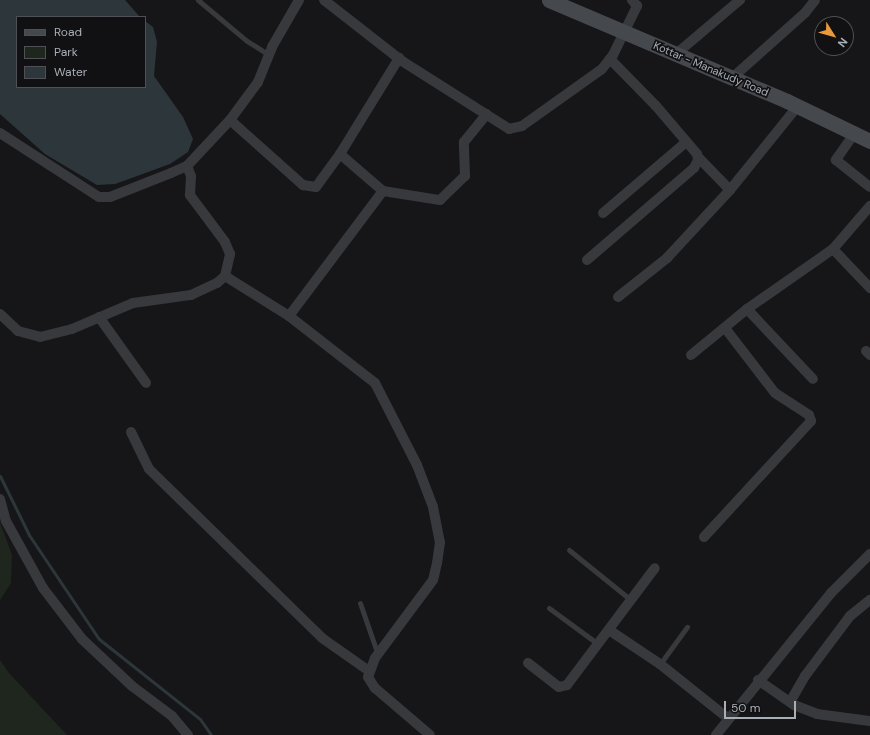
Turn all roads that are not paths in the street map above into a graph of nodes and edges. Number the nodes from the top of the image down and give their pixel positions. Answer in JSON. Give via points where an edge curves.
{"nodes":[{"id":1,"x":198,"y":0,"type":"edge"},
{"id":2,"x":299,"y":0,"type":"edge"},
{"id":3,"x":324,"y":0,"type":"edge"},
{"id":4,"x":549,"y":0,"type":"edge"},
{"id":5,"x":632,"y":0,"type":"edge"},
{"id":6,"x":740,"y":0,"type":"edge"},
{"id":7,"x":816,"y":0,"type":"edge"},
{"id":8,"x":625,"y":32,"type":"junction"},
{"id":9,"x":676,"y":54,"type":"junction"},
{"id":10,"x":269,"y":55,"type":"junction"},
{"id":11,"x":399,"y":58,"type":"junction"},
{"id":12,"x":610,"y":59,"type":"junction"},
{"id":13,"x":732,"y":78,"type":"junction"},
{"id":14,"x":797,"y":107,"type":"junction"},
{"id":15,"x":487,"y":114,"type":"junction"},
{"id":16,"x":230,"y":120,"type":"junction"},
{"id":17,"x":0,"y":133,"type":"edge"},
{"id":18,"x":854,"y":134,"type":"junction"},
{"id":19,"x":870,"y":141,"type":"edge"},
{"id":20,"x":686,"y":142,"type":"junction"},
{"id":21,"x":340,"y":154,"type":"junction"},
{"id":22,"x":698,"y":158,"type":"junction"},
{"id":23,"x":187,"y":166,"type":"junction"},
{"id":24,"x":870,"y":188,"type":"edge"},
{"id":25,"x":730,"y":190,"type":"junction"},
{"id":26,"x":383,"y":191,"type":"junction"},
{"id":27,"x":870,"y":208,"type":"edge"},
{"id":28,"x":603,"y":214,"type":"dead end"},
{"id":29,"x":833,"y":250,"type":"junction"},
{"id":30,"x":587,"y":260,"type":"dead end"},
{"id":31,"x":225,"y":276,"type":"junction"},
{"id":32,"x":870,"y":288,"type":"edge"},
{"id":33,"x":618,"y":297,"type":"dead end"},
{"id":34,"x":747,"y":309,"type":"junction"},
{"id":35,"x":0,"y":314,"type":"edge"},
{"id":36,"x":289,"y":316,"type":"junction"},
{"id":37,"x":99,"y":318,"type":"junction"},
{"id":38,"x":725,"y":328,"type":"junction"},
{"id":39,"x":691,"y":355,"type":"dead end"},
{"id":40,"x":813,"y":379,"type":"dead end"},
{"id":41,"x":146,"y":383,"type":"dead end"},
{"id":42,"x":131,"y":432,"type":"dead end"},
{"id":43,"x":0,"y":499,"type":"edge"},
{"id":44,"x":704,"y":537,"type":"dead end"},
{"id":45,"x":569,"y":550,"type":"dead end"},
{"id":46,"x":870,"y":554,"type":"edge"},
{"id":47,"x":655,"y":568,"type":"dead end"},
{"id":48,"x":631,"y":600,"type":"junction"},
{"id":49,"x":870,"y":600,"type":"edge"},
{"id":50,"x":360,"y":603,"type":"dead end"},
{"id":51,"x":549,"y":608,"type":"dead end"},
{"id":52,"x":687,"y":627,"type":"dead end"},
{"id":53,"x":609,"y":630,"type":"junction"},
{"id":54,"x":598,"y":644,"type":"junction"},
{"id":55,"x":378,"y":655,"type":"junction"},
{"id":56,"x":528,"y":663,"type":"dead end"},
{"id":57,"x":660,"y":664,"type":"junction"},
{"id":58,"x":369,"y":671,"type":"junction"},
{"id":59,"x":758,"y":680,"type":"junction"},
{"id":60,"x":790,"y":702,"type":"junction"},
{"id":61,"x":729,"y":719,"type":"junction"},
{"id":62,"x":870,"y":721,"type":"edge"},
{"id":63,"x":188,"y":735,"type":"edge"},
{"id":64,"x":430,"y":735,"type":"edge"},
{"id":65,"x":716,"y":735,"type":"edge"}],
"edges":[{"from":1,"to":10,"type":"lane","via":[[246,41]]},
{"from":2,"to":10,"type":"street"},
{"from":3,"to":11,"type":"street"},
{"from":4,"to":8,"type":"main road","name":"Kottar - Manakudy Road"},
{"from":5,"to":8,"type":"street","via":[[637,6]]},
{"from":6,"to":9,"type":"street"},
{"from":7,"to":13,"type":"street","via":[[805,13]]},
{"from":8,"to":9,"type":"main road","name":"Kottar - Manakudy Road"},
{"from":8,"to":12,"type":"street"},
{"from":9,"to":13,"type":"main road","name":"Kottar - Manakudy Road"},
{"from":10,"to":16,"type":"street","via":[[258,82]]},
{"from":11,"to":15,"type":"street"},
{"from":11,"to":21,"type":"street"},
{"from":12,"to":15,"type":"street","via":[[602,70],[522,126],[509,129]]},
{"from":12,"to":20,"type":"street"},
{"from":13,"to":14,"type":"main road","name":"Kottar - Manakudy Road"},
{"from":14,"to":18,"type":"main road","name":"Kottar - Manakudy Road"},
{"from":14,"to":25,"type":"street"},
{"from":15,"to":26,"type":"street","via":[[464,142],[465,176],[440,200]]},
{"from":16,"to":21,"type":"street","via":[[306,187],[319,186]]},
{"from":16,"to":23,"type":"street"},
{"from":17,"to":23,"type":"street","via":[[99,197],[110,197]]},
{"from":18,"to":19,"type":"main road","name":"Kottar - Manakudy Road"},
{"from":18,"to":24,"type":"street","via":[[836,160]]},
{"from":20,"to":22,"type":"street"},
{"from":20,"to":28,"type":"street"},
{"from":21,"to":26,"type":"street"},
{"from":22,"to":25,"type":"street"},
{"from":22,"to":30,"type":"street","via":[[694,168]]},
{"from":23,"to":31,"type":"street","via":[[191,176],[190,195],[225,242],[230,254]]},
{"from":25,"to":33,"type":"street","via":[[667,258]]},
{"from":26,"to":36,"type":"street"},
{"from":27,"to":29,"type":"street"},
{"from":29,"to":32,"type":"street"},
{"from":29,"to":34,"type":"street"},
{"from":31,"to":36,"type":"street"},
{"from":31,"to":37,"type":"street","via":[[217,283],[191,295],[133,303]]},
{"from":34,"to":38,"type":"street"},
{"from":34,"to":40,"type":"street"},
{"from":35,"to":37,"type":"street","via":[[18,331],[40,337],[72,329]]},
{"from":36,"to":55,"type":"street","via":[[374,383],[417,465],[433,507],[440,542],[433,580]]},
{"from":37,"to":41,"type":"street"},
{"from":38,"to":39,"type":"street"},
{"from":38,"to":44,"type":"street","via":[[775,392],[809,415],[811,421]]},
{"from":42,"to":58,"type":"street","via":[[149,469],[322,638]]},
{"from":43,"to":63,"type":"street","via":[[6,521],[43,588],[82,640],[132,686],[172,716]]},
{"from":45,"to":48,"type":"lane"},
{"from":46,"to":59,"type":"street","via":[[831,593]]},
{"from":47,"to":48,"type":"street"},
{"from":48,"to":53,"type":"street"},
{"from":49,"to":60,"type":"street","via":[[850,616],[805,676]]},
{"from":50,"to":55,"type":"lane"},
{"from":51,"to":54,"type":"lane"},
{"from":52,"to":57,"type":"lane"},
{"from":53,"to":54,"type":"street"},
{"from":53,"to":57,"type":"street"},
{"from":54,"to":56,"type":"street","via":[[563,687],[559,687]]},
{"from":55,"to":58,"type":"street"},
{"from":57,"to":61,"type":"street"},
{"from":58,"to":64,"type":"street","via":[[368,677],[375,688]]},
{"from":59,"to":60,"type":"street"},
{"from":59,"to":61,"type":"street"},
{"from":60,"to":62,"type":"street","via":[[817,714]]},
{"from":61,"to":65,"type":"street"}]}
